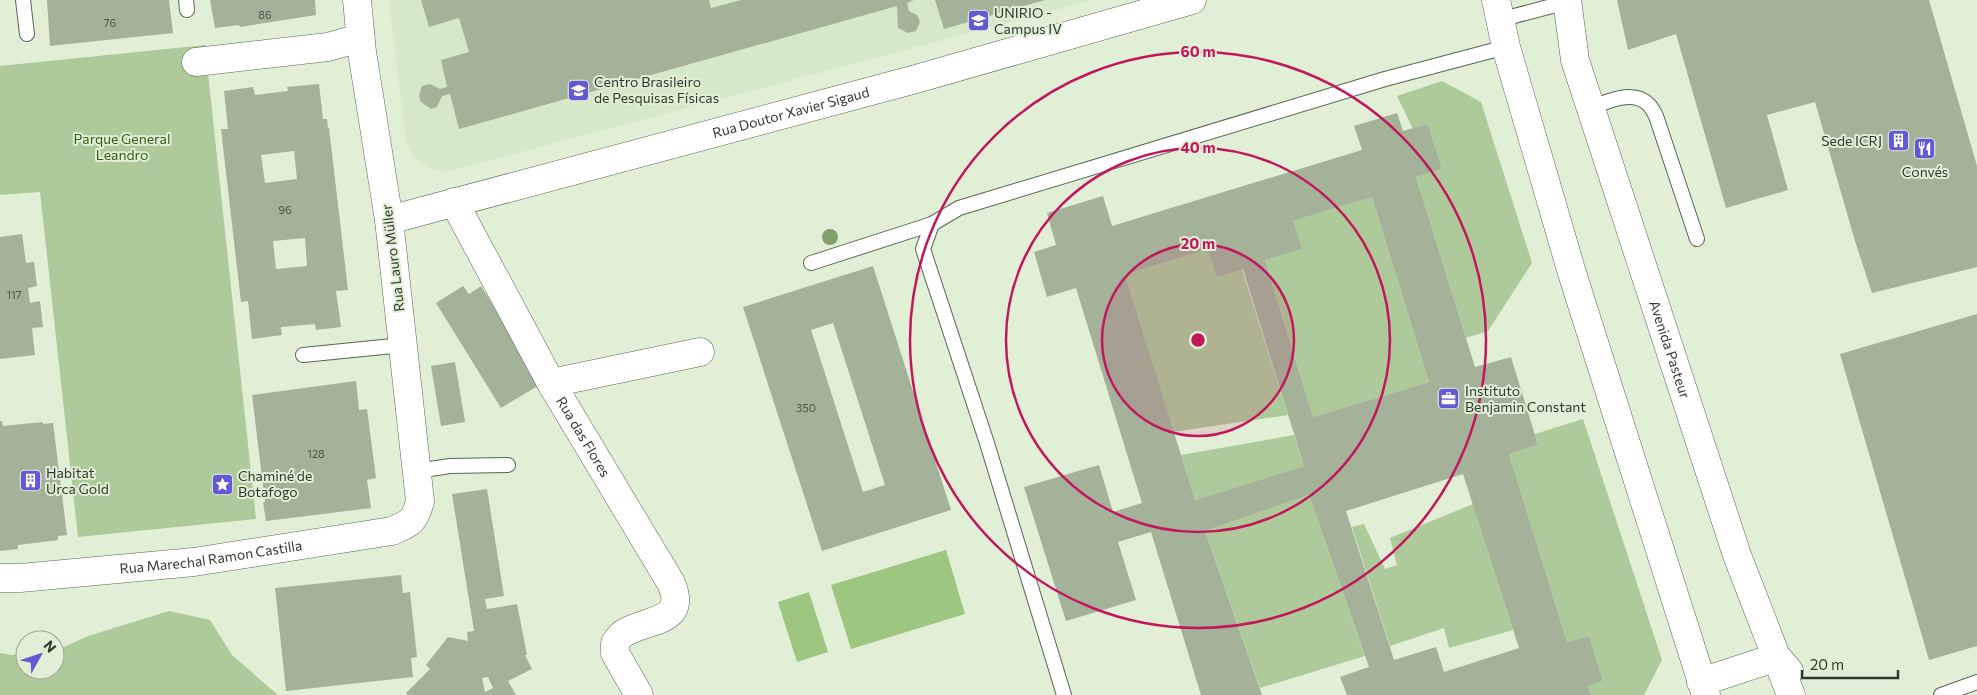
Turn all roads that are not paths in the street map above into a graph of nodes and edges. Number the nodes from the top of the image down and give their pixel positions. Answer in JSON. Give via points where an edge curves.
{"nodes":[{"id":1,"x":23,"y":0,"type":"edge"},
{"id":2,"x":357,"y":0,"type":"edge"},
{"id":3,"x":1184,"y":1,"type":"edge"},
{"id":4,"x":1569,"y":1,"type":"edge"},
{"id":5,"x":1498,"y":10,"type":"edge"},
{"id":6,"x":27,"y":34,"type":"dead end"},
{"id":7,"x":360,"y":38,"type":"junction"},
{"id":8,"x":1506,"y":47,"type":"junction"},
{"id":9,"x":196,"y":62,"type":"dead end"},
{"id":10,"x":1591,"y":108,"type":"junction"},
{"id":11,"x":454,"y":202,"type":"junction"},
{"id":12,"x":389,"y":220,"type":"junction"},
{"id":13,"x":932,"y":224,"type":"junction"},
{"id":14,"x":1697,"y":240,"type":"dead end"},
{"id":15,"x":811,"y":263,"type":"dead end"},
{"id":16,"x":403,"y":345,"type":"junction"},
{"id":17,"x":700,"y":352,"type":"dead end"},
{"id":18,"x":303,"y":355,"type":"dead end"},
{"id":19,"x":551,"y":383,"type":"junction"},
{"id":20,"x":508,"y":465,"type":"dead end"},
{"id":21,"x":417,"y":471,"type":"junction"},
{"id":22,"x":417,"y":516,"type":"joint"},
{"id":23,"x":0,"y":578,"type":"edge"},
{"id":24,"x":1777,"y":657,"type":"junction"},
{"id":25,"x":1977,"y":682,"type":"edge"},
{"id":26,"x":1704,"y":688,"type":"edge"},
{"id":27,"x":639,"y":695,"type":"edge"},
{"id":28,"x":1064,"y":695,"type":"edge"},
{"id":29,"x":1791,"y":695,"type":"edge"},
{"id":30,"x":1809,"y":695,"type":"edge"},
{"id":31,"x":1941,"y":695,"type":"edge"}],
"edges":[{"from":1,"to":6,"type":"lane"},
{"from":2,"to":7,"type":"street","name":"Rua Lauro Müller"},
{"from":3,"to":11,"type":"street","name":"Rua Doutor Xavier Sigaud","via":[[916,79]]},
{"from":4,"to":5,"type":"lane"},
{"from":4,"to":10,"type":"street","name":"Avenida Pasteur","via":[[1575,60]]},
{"from":5,"to":8,"type":"street"},
{"from":7,"to":9,"type":"street","via":[[328,47]]},
{"from":7,"to":12,"type":"street","name":"Rua Lauro Müller"},
{"from":8,"to":13,"type":"lane","via":[[1385,79],[959,208]]},
{"from":8,"to":26,"type":"street","via":[[1572,274]]},
{"from":10,"to":14,"type":"lane","via":[[1620,98],[1639,99],[1649,104],[1656,116]]},
{"from":10,"to":24,"type":"street","name":"Avenida Pasteur","via":[[1737,555]]},
{"from":11,"to":12,"type":"street","name":"Rua Doutor Xavier Sigaud"},
{"from":11,"to":19,"type":"street","name":"Rua das Flores"},
{"from":12,"to":16,"type":"street","name":"Rua Lauro Müller"},
{"from":13,"to":15,"type":"lane"},
{"from":13,"to":28,"type":"lane","via":[[923,249]]},
{"from":16,"to":18,"type":"lane"},
{"from":16,"to":21,"type":"street","name":"Rua Lauro Müller"},
{"from":17,"to":19,"type":"street"},
{"from":19,"to":27,"type":"street","name":"Rua das Flores","via":[[677,596],[666,617],[626,632],[615,644],[615,652]]},
{"from":20,"to":21,"type":"lane","via":[[450,466]]},
{"from":21,"to":22,"type":"street","name":"Rua Lauro Müller","via":[[420,501]]},
{"from":22,"to":23,"type":"street","name":"Rua Marechal Ramon Castilla","via":[[392,531],[194,562]]},
{"from":24,"to":26,"type":"street"},
{"from":24,"to":29,"type":"street","name":"Avenida Pasteur"},
{"from":24,"to":30,"type":"street"},
{"from":25,"to":31,"type":"lane"}]}
